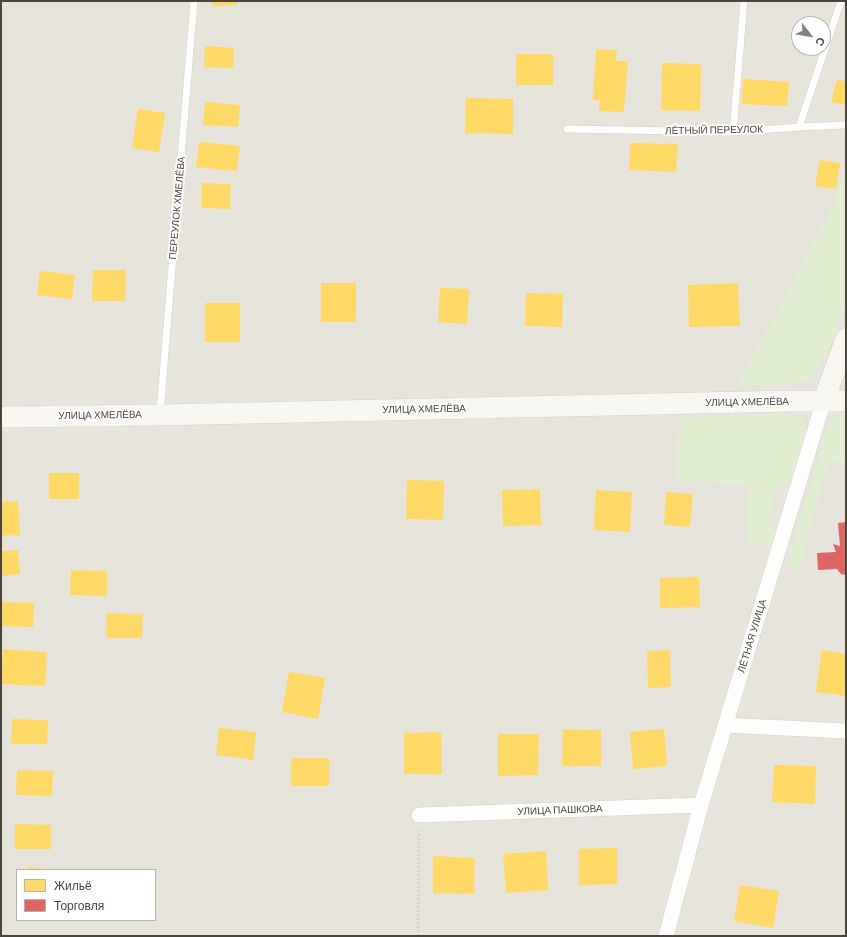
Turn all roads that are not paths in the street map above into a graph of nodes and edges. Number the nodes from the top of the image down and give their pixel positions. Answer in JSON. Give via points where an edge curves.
{"nodes":[{"id":1,"x":194,"y":1,"type":"edge"},
{"id":2,"x":744,"y":1,"type":"edge"},
{"id":3,"x":841,"y":1,"type":"edge"},
{"id":4,"x":846,"y":125,"type":"edge"},
{"id":5,"x":799,"y":128,"type":"junction"},
{"id":6,"x":567,"y":129,"type":"dead end"},
{"id":7,"x":733,"y":132,"type":"junction"},
{"id":8,"x":846,"y":339,"type":"edge"},
{"id":9,"x":824,"y":400,"type":"junction"},
{"id":10,"x":846,"y":401,"type":"edge"},
{"id":11,"x":160,"y":415,"type":"junction"},
{"id":12,"x":1,"y":417,"type":"edge"},
{"id":13,"x":725,"y":725,"type":"junction"},
{"id":14,"x":846,"y":731,"type":"edge"},
{"id":15,"x":701,"y":805,"type":"junction"},
{"id":16,"x":419,"y":815,"type":"road end"},
{"id":17,"x":666,"y":936,"type":"edge"}],
"edges":[{"from":1,"to":11,"type":"lane","name":"ПЕРЕУЛОК ХМЕЛЁВА"},
{"from":2,"to":7,"type":"lane"},
{"from":3,"to":5,"type":"lane"},
{"from":4,"to":5,"type":"lane","name":"ЛЁТНЫЙ ПЕРЕУЛОК"},
{"from":5,"to":7,"type":"lane","name":"ЛЁТНЫЙ ПЕРЕУЛОК"},
{"from":6,"to":7,"type":"lane","name":"ЛЁТНЫЙ ПЕРЕУЛОК"},
{"from":8,"to":9,"type":"main road","name":"ЛЁТНАЯ УЛИЦА"},
{"from":9,"to":10,"type":"main road","name":"УЛИЦА ХМЕЛЁВА"},
{"from":9,"to":11,"type":"main road","name":"УЛИЦА ХМЕЛЁВА"},
{"from":9,"to":13,"type":"street","name":"ЛЁТНАЯ УЛИЦА"},
{"from":11,"to":12,"type":"main road","name":"УЛИЦА ХМЕЛЁВА"},
{"from":13,"to":14,"type":"street"},
{"from":13,"to":15,"type":"street","name":"ЛЁТНАЯ УЛИЦА"},
{"from":15,"to":16,"type":"street","name":"УЛИЦА ПАШКОВА"},
{"from":15,"to":17,"type":"street","name":"ЛЁТНАЯ УЛИЦА"}]}
